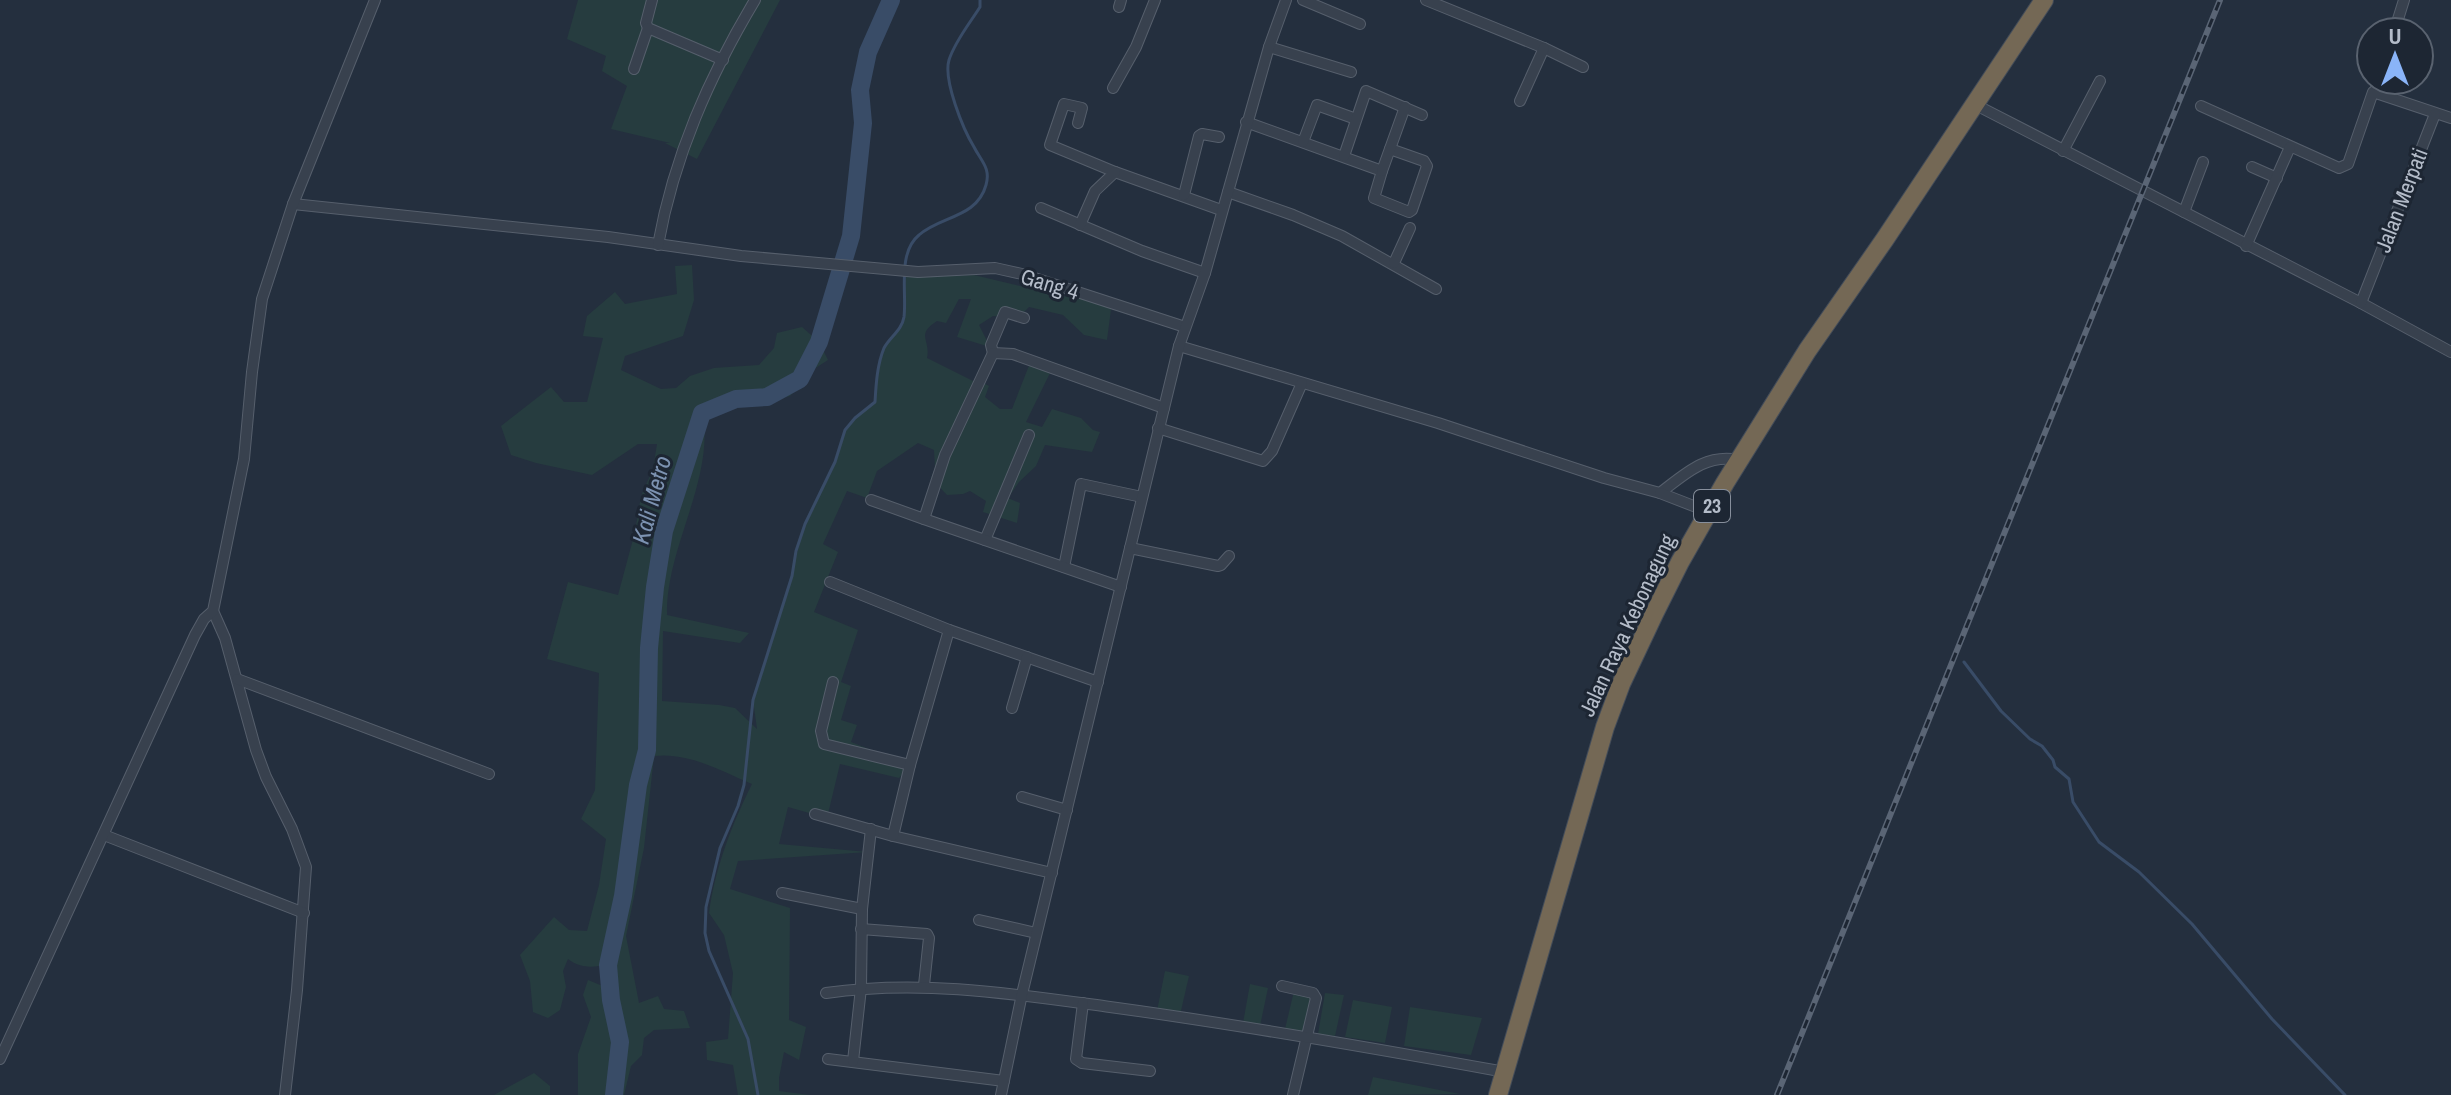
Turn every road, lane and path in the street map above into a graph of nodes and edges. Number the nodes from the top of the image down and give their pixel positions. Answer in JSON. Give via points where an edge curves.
{"nodes":[{"id":1,"x":375,"y":0,"type":"edge"},
{"id":2,"x":652,"y":0,"type":"edge"},
{"id":3,"x":755,"y":0,"type":"edge"},
{"id":4,"x":1155,"y":0,"type":"edge"},
{"id":5,"x":1303,"y":0,"type":"edge"},
{"id":6,"x":1426,"y":0,"type":"edge"},
{"id":7,"x":2044,"y":0,"type":"edge"},
{"id":8,"x":1283,"y":1,"type":"edge"},
{"id":9,"x":1360,"y":24,"type":"dead end"},
{"id":10,"x":648,"y":28,"type":"junction"},
{"id":11,"x":1269,"y":47,"type":"junction"},
{"id":12,"x":1544,"y":48,"type":"junction"},
{"id":13,"x":723,"y":60,"type":"junction"},
{"id":14,"x":1583,"y":67,"type":"dead end"},
{"id":15,"x":634,"y":69,"type":"dead end"},
{"id":16,"x":1351,"y":72,"type":"dead end"},
{"id":17,"x":2100,"y":81,"type":"dead end"},
{"id":18,"x":1113,"y":88,"type":"dead end"},
{"id":19,"x":2371,"y":96,"type":"edge"},
{"id":20,"x":2386,"y":96,"type":"edge"},
{"id":21,"x":1520,"y":101,"type":"dead end"},
{"id":22,"x":1974,"y":104,"type":"junction"},
{"id":23,"x":2201,"y":106,"type":"dead end"},
{"id":24,"x":1405,"y":107,"type":"junction"},
{"id":25,"x":2435,"y":114,"type":"junction"},
{"id":26,"x":1422,"y":115,"type":"dead end"},
{"id":27,"x":2451,"y":118,"type":"edge"},
{"id":28,"x":1356,"y":119,"type":"junction"},
{"id":29,"x":1246,"y":122,"type":"junction"},
{"id":30,"x":1078,"y":123,"type":"dead end"},
{"id":31,"x":1219,"y":137,"type":"dead end"},
{"id":32,"x":1303,"y":142,"type":"junction"},
{"id":33,"x":2290,"y":147,"type":"junction"},
{"id":34,"x":1390,"y":149,"type":"junction"},
{"id":35,"x":2063,"y":151,"type":"junction"},
{"id":36,"x":1344,"y":156,"type":"junction"},
{"id":37,"x":2203,"y":162,"type":"dead end"},
{"id":38,"x":2252,"y":167,"type":"dead end"},
{"id":39,"x":1382,"y":171,"type":"junction"},
{"id":40,"x":1115,"y":172,"type":"junction"},
{"id":41,"x":2277,"y":178,"type":"junction"},
{"id":42,"x":1228,"y":192,"type":"junction"},
{"id":43,"x":1184,"y":195,"type":"junction"},
{"id":44,"x":293,"y":204,"type":"junction"},
{"id":45,"x":1041,"y":208,"type":"dead end"},
{"id":46,"x":1221,"y":210,"type":"junction"},
{"id":47,"x":2184,"y":212,"type":"junction"},
{"id":48,"x":1080,"y":225,"type":"junction"},
{"id":49,"x":1410,"y":228,"type":"dead end"},
{"id":50,"x":658,"y":245,"type":"junction"},
{"id":51,"x":2246,"y":246,"type":"junction"},
{"id":52,"x":1394,"y":263,"type":"junction"},
{"id":53,"x":1205,"y":273,"type":"junction"},
{"id":54,"x":1436,"y":289,"type":"dead end"},
{"id":55,"x":2361,"y":303,"type":"junction"},
{"id":56,"x":1024,"y":318,"type":"dead end"},
{"id":57,"x":1185,"y":329,"type":"junction"},
{"id":58,"x":1180,"y":344,"type":"junction"},
{"id":59,"x":2451,"y":352,"type":"edge"},
{"id":60,"x":993,"y":353,"type":"junction"},
{"id":61,"x":1302,"y":383,"type":"junction"},
{"id":62,"x":1164,"y":408,"type":"junction"},
{"id":63,"x":1158,"y":428,"type":"junction"},
{"id":64,"x":1029,"y":435,"type":"dead end"},
{"id":65,"x":1739,"y":460,"type":"junction"},
{"id":66,"x":1660,"y":493,"type":"junction"},
{"id":67,"x":1142,"y":497,"type":"junction"},
{"id":68,"x":871,"y":500,"type":"dead end"},
{"id":69,"x":1709,"y":512,"type":"junction"},
{"id":70,"x":924,"y":519,"type":"junction"},
{"id":71,"x":985,"y":540,"type":"junction"},
{"id":72,"x":1130,"y":548,"type":"junction"},
{"id":73,"x":1229,"y":556,"type":"dead end"},
{"id":74,"x":1064,"y":567,"type":"junction"},
{"id":75,"x":830,"y":582,"type":"dead end"},
{"id":76,"x":1121,"y":587,"type":"junction"},
{"id":77,"x":213,"y":611,"type":"junction"},
{"id":78,"x":949,"y":630,"type":"junction"},
{"id":79,"x":1027,"y":657,"type":"junction"},
{"id":80,"x":237,"y":679,"type":"junction"},
{"id":81,"x":833,"y":682,"type":"dead end"},
{"id":82,"x":1098,"y":682,"type":"junction"},
{"id":83,"x":1012,"y":708,"type":"dead end"},
{"id":84,"x":910,"y":765,"type":"junction"},
{"id":85,"x":489,"y":774,"type":"dead end"},
{"id":86,"x":1022,"y":797,"type":"dead end"},
{"id":87,"x":1067,"y":810,"type":"junction"},
{"id":88,"x":815,"y":814,"type":"dead end"},
{"id":89,"x":871,"y":829,"type":"junction"},
{"id":90,"x":104,"y":835,"type":"junction"},
{"id":91,"x":893,"y":836,"type":"junction"},
{"id":92,"x":1052,"y":873,"type":"junction"},
{"id":93,"x":782,"y":893,"type":"dead end"},
{"id":94,"x":862,"y":909,"type":"junction"},
{"id":95,"x":304,"y":913,"type":"junction"},
{"id":96,"x":979,"y":920,"type":"dead end"},
{"id":97,"x":861,"y":929,"type":"junction"},
{"id":98,"x":1036,"y":933,"type":"junction"},
{"id":99,"x":924,"y":985,"type":"junction"},
{"id":100,"x":1282,"y":986,"type":"dead end"},
{"id":101,"x":861,"y":988,"type":"junction"},
{"id":102,"x":826,"y":993,"type":"dead end"},
{"id":103,"x":1022,"y":994,"type":"junction"},
{"id":104,"x":1083,"y":1003,"type":"junction"},
{"id":105,"x":1307,"y":1036,"type":"junction"},
{"id":106,"x":0,"y":1059,"type":"edge"},
{"id":107,"x":828,"y":1059,"type":"dead end"},
{"id":108,"x":853,"y":1061,"type":"junction"},
{"id":109,"x":1150,"y":1071,"type":"dead end"},
{"id":110,"x":1505,"y":1072,"type":"junction"},
{"id":111,"x":1004,"y":1081,"type":"junction"},
{"id":112,"x":285,"y":1095,"type":"edge"},
{"id":113,"x":1001,"y":1095,"type":"edge"},
{"id":114,"x":1293,"y":1095,"type":"edge"},
{"id":115,"x":1498,"y":1095,"type":"edge"}],
"edges":[{"from":1,"to":44,"type":"street"},
{"from":2,"to":10,"type":"street"},
{"from":3,"to":13,"type":"street"},
{"from":4,"to":18,"type":"street"},
{"from":5,"to":9,"type":"street"},
{"from":6,"to":12,"type":"street"},
{"from":7,"to":22,"type":"highway","name":"Jalan Raya Kebonagung","number":"23"},
{"from":8,"to":11,"type":"street"},
{"from":10,"to":13,"type":"street"},
{"from":10,"to":15,"type":"street"},
{"from":11,"to":16,"type":"street"},
{"from":11,"to":29,"type":"street"},
{"from":12,"to":14,"type":"street"},
{"from":12,"to":21,"type":"street"},
{"from":13,"to":50,"type":"street","via":[[679,156]]},
{"from":17,"to":35,"type":"street"},
{"from":19,"to":33,"type":"street","via":[[2348,164],[2317,160]]},
{"from":20,"to":25,"type":"street"},
{"from":22,"to":35,"type":"street"},
{"from":22,"to":65,"type":"highway","name":"Jalan Raya Kebonagung","number":"23"},
{"from":23,"to":33,"type":"street"},
{"from":24,"to":26,"type":"street"},
{"from":24,"to":28,"type":"street","via":[[1367,91]]},
{"from":24,"to":34,"type":"street"},
{"from":25,"to":27,"type":"street"},
{"from":25,"to":55,"type":"street","name":"Jalan Merpati"},
{"from":28,"to":32,"type":"street","via":[[1317,105]]},
{"from":28,"to":36,"type":"street"},
{"from":29,"to":32,"type":"street"},
{"from":29,"to":42,"type":"street"},
{"from":30,"to":40,"type":"street","via":[[1082,108],[1064,104],[1050,145]]},
{"from":31,"to":43,"type":"street","via":[[1199,136]]},
{"from":32,"to":36,"type":"street"},
{"from":33,"to":41,"type":"street"},
{"from":34,"to":39,"type":"street"},
{"from":34,"to":39,"type":"street","via":[[1426,163],[1411,211],[1374,198]]},
{"from":35,"to":47,"type":"street"},
{"from":36,"to":39,"type":"street"},
{"from":37,"to":47,"type":"street"},
{"from":38,"to":41,"type":"street"},
{"from":40,"to":43,"type":"street"},
{"from":40,"to":48,"type":"street","via":[[1095,191]]},
{"from":41,"to":51,"type":"street"},
{"from":42,"to":46,"type":"street"},
{"from":42,"to":52,"type":"street","via":[[1321,226]]},
{"from":43,"to":46,"type":"street"},
{"from":44,"to":50,"type":"street","name":"Gang 4"},
{"from":44,"to":77,"type":"street","via":[[262,299],[244,459]]},
{"from":45,"to":48,"type":"street"},
{"from":46,"to":53,"type":"street"},
{"from":47,"to":51,"type":"street"},
{"from":48,"to":53,"type":"street"},
{"from":49,"to":52,"type":"street"},
{"from":50,"to":57,"type":"street","name":"Gang 4","via":[[910,271],[995,268]]},
{"from":51,"to":55,"type":"street"},
{"from":52,"to":54,"type":"street"},
{"from":53,"to":57,"type":"street"},
{"from":55,"to":59,"type":"street"},
{"from":56,"to":60,"type":"street","via":[[1005,312],[991,345]]},
{"from":57,"to":58,"type":"street"},
{"from":58,"to":61,"type":"street"},
{"from":58,"to":62,"type":"street"},
{"from":60,"to":62,"type":"street","via":[[1013,354]]},
{"from":60,"to":70,"type":"street","via":[[945,455]]},
{"from":61,"to":63,"type":"street","via":[[1263,461]]},
{"from":61,"to":66,"type":"street"},
{"from":62,"to":63,"type":"street"},
{"from":63,"to":67,"type":"street"},
{"from":64,"to":71,"type":"street"},
{"from":65,"to":66,"type":"street","via":[[1708,460]]},
{"from":65,"to":69,"type":"highway","name":"Jalan Raya Kebonagung","number":"23"},
{"from":66,"to":69,"type":"street"},
{"from":67,"to":72,"type":"street"},
{"from":67,"to":74,"type":"street","via":[[1081,484]]},
{"from":68,"to":70,"type":"street"},
{"from":69,"to":110,"type":"highway","name":"Jalan Raya Kebonagung","number":"23","via":[[1638,647],[1605,727]]},
{"from":70,"to":71,"type":"street"},
{"from":71,"to":74,"type":"street"},
{"from":72,"to":73,"type":"street","via":[[1218,566]]},
{"from":72,"to":76,"type":"street"},
{"from":74,"to":76,"type":"street"},
{"from":75,"to":78,"type":"street"},
{"from":76,"to":82,"type":"street"},
{"from":77,"to":80,"type":"street"},
{"from":77,"to":90,"type":"street","via":[[195,635]]},
{"from":78,"to":79,"type":"street"},
{"from":78,"to":84,"type":"street"},
{"from":79,"to":82,"type":"street"},
{"from":79,"to":83,"type":"street"},
{"from":80,"to":85,"type":"street"},
{"from":80,"to":95,"type":"street","via":[[261,764],[306,867]]},
{"from":81,"to":84,"type":"street","via":[[821,731],[824,744]]},
{"from":82,"to":87,"type":"street"},
{"from":84,"to":91,"type":"street"},
{"from":86,"to":87,"type":"street"},
{"from":87,"to":92,"type":"street"},
{"from":88,"to":89,"type":"street"},
{"from":89,"to":91,"type":"street"},
{"from":89,"to":94,"type":"street"},
{"from":90,"to":95,"type":"street"},
{"from":90,"to":106,"type":"street"},
{"from":91,"to":92,"type":"street"},
{"from":92,"to":98,"type":"street"},
{"from":93,"to":94,"type":"street"},
{"from":94,"to":97,"type":"street"},
{"from":95,"to":112,"type":"street"},
{"from":96,"to":98,"type":"street"},
{"from":97,"to":99,"type":"street","via":[[927,934]]},
{"from":97,"to":101,"type":"street"},
{"from":98,"to":103,"type":"street"},
{"from":99,"to":101,"type":"street"},
{"from":99,"to":103,"type":"street"},
{"from":100,"to":105,"type":"street","via":[[1315,995]]},
{"from":101,"to":102,"type":"street"},
{"from":101,"to":108,"type":"street"},
{"from":103,"to":104,"type":"street"},
{"from":103,"to":111,"type":"street"},
{"from":104,"to":105,"type":"street"},
{"from":104,"to":109,"type":"street","via":[[1076,1059]]},
{"from":105,"to":110,"type":"street"},
{"from":105,"to":114,"type":"street"},
{"from":107,"to":108,"type":"street"},
{"from":108,"to":111,"type":"street"},
{"from":110,"to":115,"type":"highway","number":"23"},
{"from":111,"to":113,"type":"street"}]}
